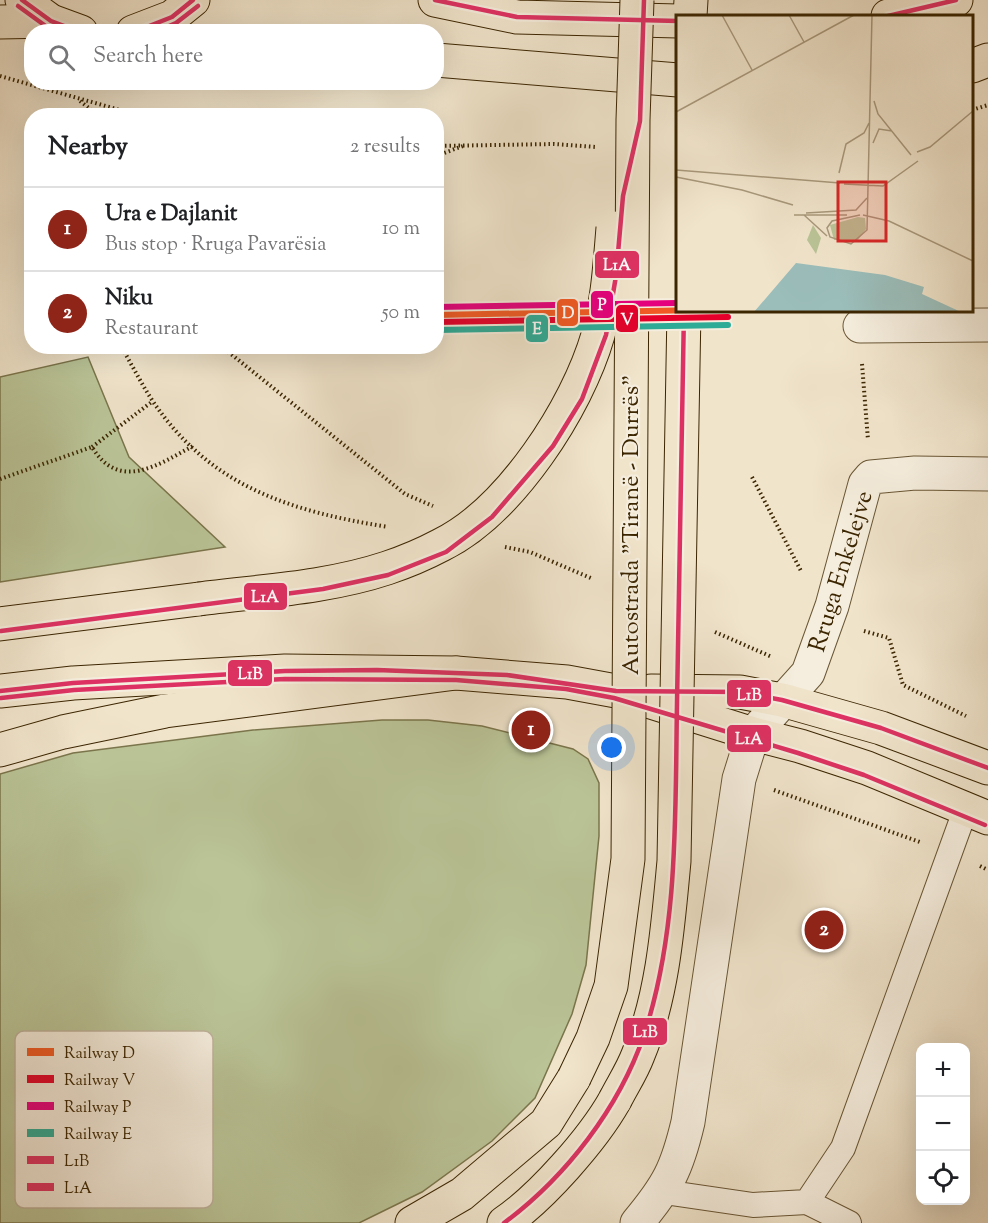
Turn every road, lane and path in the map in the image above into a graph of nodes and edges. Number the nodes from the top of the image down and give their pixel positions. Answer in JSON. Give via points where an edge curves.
{"nodes":[{"id":1,"x":22,"y":0,"type":"edge"},
{"id":2,"x":193,"y":0,"type":"edge"},
{"id":3,"x":435,"y":0,"type":"edge"},
{"id":4,"x":636,"y":0,"type":"edge"},
{"id":5,"x":691,"y":0,"type":"edge"},
{"id":6,"x":956,"y":0,"type":"edge"},
{"id":7,"x":690,"y":15,"type":"edge"},
{"id":8,"x":892,"y":15,"type":"edge"},
{"id":9,"x":51,"y":21,"type":"junction"},
{"id":10,"x":676,"y":21,"type":"edge"},
{"id":11,"x":0,"y":22,"type":"edge"},
{"id":12,"x":59,"y":24,"type":"edge"},
{"id":13,"x":156,"y":24,"type":"edge"},
{"id":14,"x":988,"y":60,"type":"edge"},
{"id":15,"x":444,"y":61,"type":"edge"},
{"id":16,"x":973,"y":66,"type":"edge"},
{"id":17,"x":0,"y":76,"type":"edge"},
{"id":18,"x":676,"y":81,"type":"edge"},
{"id":19,"x":24,"y":83,"type":"edge"},
{"id":20,"x":47,"y":90,"type":"edge"},
{"id":21,"x":77,"y":99,"type":"junction"},
{"id":22,"x":988,"y":105,"type":"edge"},
{"id":23,"x":89,"y":108,"type":"edge"},
{"id":24,"x":111,"y":108,"type":"edge"},
{"id":25,"x":973,"y":110,"type":"edge"},
{"id":26,"x":633,"y":120,"type":"junction"},
{"id":27,"x":466,"y":144,"type":"junction"},
{"id":28,"x":444,"y":145,"type":"edge"},
{"id":29,"x":599,"y":147,"type":"dead end"},
{"id":30,"x":444,"y":153,"type":"edge"},
{"id":31,"x":684,"y":312,"type":"edge"},
{"id":32,"x":988,"y":325,"type":"edge"},
{"id":33,"x":860,"y":326,"type":"joint"},
{"id":34,"x":230,"y":354,"type":"edge"},
{"id":35,"x":153,"y":401,"type":"dead end"},
{"id":36,"x":193,"y":446,"type":"dead end"},
{"id":37,"x":92,"y":447,"type":"junction"},
{"id":38,"x":988,"y":474,"type":"edge"},
{"id":39,"x":871,"y":477,"type":"junction"},
{"id":40,"x":0,"y":479,"type":"edge"},
{"id":41,"x":405,"y":494,"type":"dead end"},
{"id":42,"x":0,"y":624,"type":"edge"},
{"id":43,"x":456,"y":673,"type":"junction"},
{"id":44,"x":0,"y":691,"type":"edge"},
{"id":45,"x":616,"y":691,"type":"junction"},
{"id":46,"x":782,"y":700,"type":"junction"},
{"id":47,"x":753,"y":734,"type":"junction"},
{"id":48,"x":0,"y":750,"type":"edge"},
{"id":49,"x":988,"y":768,"type":"edge"},
{"id":50,"x":739,"y":779,"type":"junction"},
{"id":51,"x":977,"y":813,"type":"edge"},
{"id":52,"x":950,"y":853,"type":"junction"},
{"id":53,"x":988,"y":870,"type":"edge"},
{"id":54,"x":664,"y":1192,"type":"junction"},
{"id":55,"x":807,"y":1202,"type":"junction"},
{"id":56,"x":412,"y":1223,"type":"edge"},
{"id":57,"x":504,"y":1223,"type":"edge"},
{"id":58,"x":637,"y":1223,"type":"edge"},
{"id":59,"x":849,"y":1223,"type":"edge"}],
"edges":[{"from":1,"to":9,"type":"main road"},
{"from":2,"to":13,"type":"main road"},
{"from":3,"to":10,"type":"main road","via":[[517,17]]},
{"from":4,"to":26,"type":"main road","name":"Autostrada \"Tiranë - Durrës\"","bridge":true},
{"from":5,"to":7,"type":"main road"},
{"from":6,"to":8,"type":"main road"},
{"from":9,"to":11,"type":"main road"},
{"from":9,"to":12,"type":"main road"},
{"from":14,"to":16,"type":"main road"},
{"from":15,"to":18,"type":"main road"},
{"from":17,"to":19,"type":"path"},
{"from":20,"to":21,"type":"path"},
{"from":21,"to":23,"type":"path"},
{"from":21,"to":24,"type":"path"},
{"from":22,"to":25,"type":"path"},
{"from":26,"to":42,"type":"main road","bridge":true,"via":[[616,195],[599,333],[589,364],[547,442],[495,504],[443,545],[386,568],[322,582]]},
{"from":26,"to":56,"type":"main road","name":"Autostrada \"Tiranë - Durrës\"","bridge":true,"via":[[628,859],[610,986],[593,1038],[546,1123],[462,1194]]},
{"from":27,"to":28,"type":"path"},
{"from":27,"to":29,"type":"path"},
{"from":27,"to":30,"type":"path"},
{"from":31,"to":57,"type":"main road","name":"Autostrada \"Tiranë - Durrës\"","bridge":true,"via":[[672,884],[655,998],[638,1055],[602,1123],[566,1165]]},
{"from":32,"to":33,"type":"street"},
{"from":33,"to":39,"type":"path"},
{"from":34,"to":41,"type":"path"},
{"from":35,"to":37,"type":"path"},
{"from":36,"to":37,"type":"path","via":[[156,466],[127,472],[110,469]]},
{"from":37,"to":40,"type":"path"},
{"from":38,"to":39,"type":"street","name":"Rruga Enkelejve"},
{"from":39,"to":46,"type":"street","name":"Rruga Enkelejve","via":[[863,490],[832,606],[808,673]]},
{"from":43,"to":44,"type":"main road","via":[[285,671]]},
{"from":43,"to":45,"type":"main road","via":[[567,682]]},
{"from":43,"to":48,"type":"main road","via":[[165,711],[63,732]]},
{"from":45,"to":46,"type":"main road","via":[[740,692]]},
{"from":45,"to":47,"type":"main road"},
{"from":46,"to":47,"type":"street","name":"Rruga Enkelejve"},
{"from":46,"to":49,"type":"main road","via":[[881,729]]},
{"from":47,"to":50,"type":"street"},
{"from":47,"to":51,"type":"main road","via":[[867,768]]},
{"from":50,"to":52,"type":"path"},
{"from":50,"to":54,"type":"street","via":[[688,1122],[678,1163]]},
{"from":51,"to":52,"type":"lane"},
{"from":52,"to":53,"type":"path"},
{"from":52,"to":55,"type":"lane","via":[[843,1148]]},
{"from":54,"to":55,"type":"lane","via":[[753,1205]]},
{"from":54,"to":58,"type":"street"},
{"from":55,"to":59,"type":"lane"}]}
